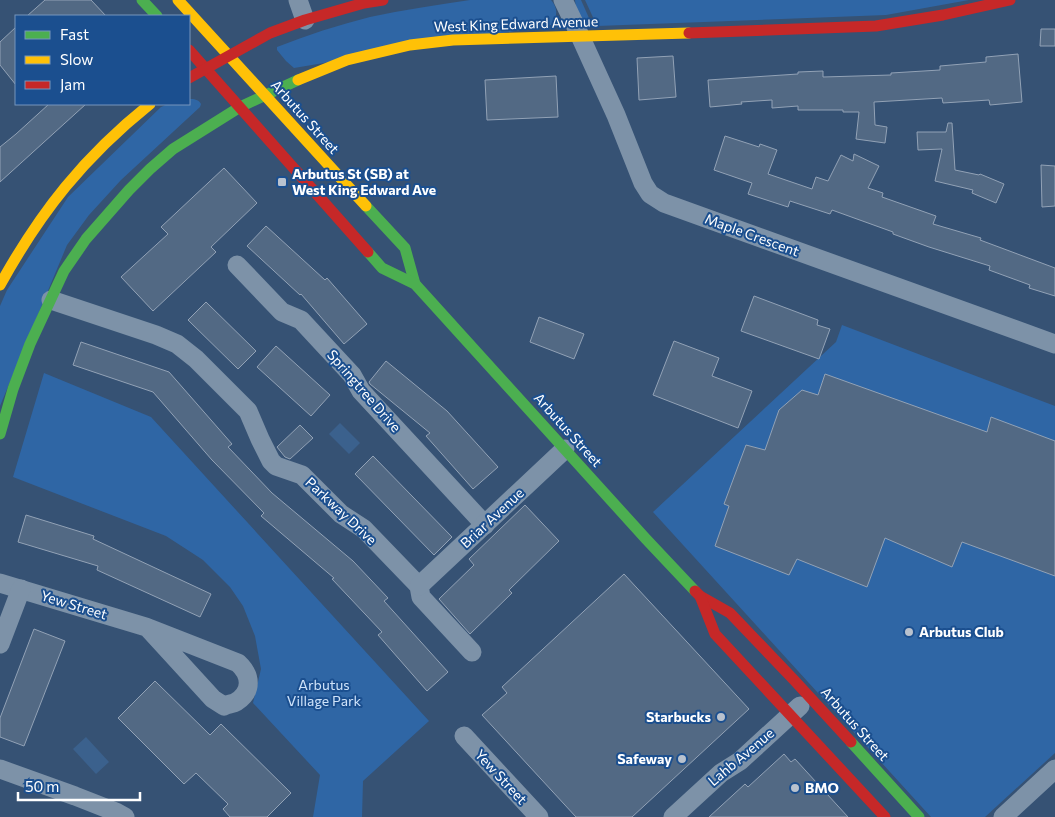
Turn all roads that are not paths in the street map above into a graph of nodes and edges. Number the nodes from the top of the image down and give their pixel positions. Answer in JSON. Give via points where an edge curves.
{"nodes":[{"id":1,"x":142,"y":0,"type":"edge"},
{"id":2,"x":178,"y":0,"type":"edge"},
{"id":3,"x":298,"y":0,"type":"edge"},
{"id":4,"x":382,"y":0,"type":"edge"},
{"id":5,"x":563,"y":0,"type":"edge"},
{"id":6,"x":1010,"y":0,"type":"edge"},
{"id":7,"x":156,"y":15,"type":"edge"},
{"id":8,"x":305,"y":20,"type":"junction"},
{"id":9,"x":581,"y":37,"type":"junction"},
{"id":10,"x":190,"y":51,"type":"edge"},
{"id":11,"x":229,"y":55,"type":"junction"},
{"id":12,"x":206,"y":68,"type":"junction"},
{"id":13,"x":190,"y":77,"type":"edge"},
{"id":14,"x":265,"y":95,"type":"junction"},
{"id":15,"x":149,"y":105,"type":"edge"},
{"id":16,"x":240,"y":107,"type":"junction"},
{"id":17,"x":8,"y":256,"type":"edge"},
{"id":18,"x":237,"y":265,"type":"dead end"},
{"id":19,"x":415,"y":284,"type":"junction"},
{"id":20,"x":0,"y":286,"type":"edge"},
{"id":21,"x":50,"y":300,"type":"junction"},
{"id":22,"x":1055,"y":344,"type":"edge"},
{"id":23,"x":0,"y":434,"type":"edge"},
{"id":24,"x":565,"y":449,"type":"junction"},
{"id":25,"x":485,"y":525,"type":"junction"},
{"id":26,"x":0,"y":582,"type":"edge"},
{"id":27,"x":419,"y":586,"type":"junction"},
{"id":28,"x":20,"y":589,"type":"junction"},
{"id":29,"x":700,"y":596,"type":"junction"},
{"id":30,"x":148,"y":628,"type":"junction"},
{"id":31,"x":0,"y":644,"type":"edge"},
{"id":32,"x":472,"y":652,"type":"dead end"},
{"id":33,"x":810,"y":696,"type":"junction"},
{"id":34,"x":790,"y":715,"type":"junction"},
{"id":35,"x":464,"y":736,"type":"dead end"},
{"id":36,"x":0,"y":769,"type":"edge"},
{"id":37,"x":1055,"y":769,"type":"edge"},
{"id":38,"x":125,"y":817,"type":"edge"},
{"id":39,"x":539,"y":817,"type":"edge"},
{"id":40,"x":673,"y":817,"type":"edge"},
{"id":41,"x":885,"y":817,"type":"edge"},
{"id":42,"x":920,"y":817,"type":"edge"},
{"id":43,"x":1003,"y":817,"type":"edge"}],
"edges":[{"from":1,"to":7,"type":"main road"},
{"from":2,"to":11,"type":"main road","name":"Arbutus Street"},
{"from":3,"to":8,"type":"street"},
{"from":4,"to":8,"type":"main road"},
{"from":5,"to":9,"type":"street","name":"Maple Crescent"},
{"from":6,"to":9,"type":"main road","name":"West King Edward Avenue","via":[[876,26]]},
{"from":8,"to":11,"type":"main road","via":[[270,33]]},
{"from":9,"to":14,"type":"main road","name":"West King Edward Avenue","via":[[452,40],[410,45],[347,60]]},
{"from":9,"to":22,"type":"street","name":"Maple Crescent","via":[[650,194],[664,203]]},
{"from":10,"to":12,"type":"main road","name":"Arbutus Street"},
{"from":11,"to":12,"type":"main road"},
{"from":11,"to":14,"type":"main road","name":"Arbutus Street"},
{"from":12,"to":13,"type":"main road"},
{"from":12,"to":16,"type":"main road","name":"Arbutus Street"},
{"from":14,"to":16,"type":"main road","name":"West King Edward Avenue"},
{"from":14,"to":19,"type":"main road","name":"Arbutus Street","via":[[405,248]]},
{"from":15,"to":17,"type":"main road","via":[[85,164]]},
{"from":16,"to":19,"type":"main road","name":"Arbutus Street","via":[[382,268]]},
{"from":16,"to":21,"type":"main road","name":"West King Edward Avenue","via":[[173,148],[129,190],[86,240],[64,271]]},
{"from":17,"to":20,"type":"main road"},
{"from":18,"to":25,"type":"street","name":"Springtree Drive","via":[[282,312],[301,320],[352,375],[361,391]]},
{"from":19,"to":24,"type":"main road","name":"Arbutus Street"},
{"from":21,"to":23,"type":"main road","name":"West King Edward Avenue","via":[[16,380]]},
{"from":21,"to":27,"type":"street","name":"Parkway Drive","via":[[178,344],[248,411],[276,466],[302,475],[341,514],[364,529]]},
{"from":24,"to":25,"type":"street","name":"Briar Avenue"},
{"from":24,"to":29,"type":"main road","name":"Arbutus Street"},
{"from":25,"to":27,"type":"street","name":"Briar Avenue"},
{"from":26,"to":28,"type":"street","name":"Yew Street"},
{"from":27,"to":32,"type":"street","name":"Parkway Drive","via":[[421,597]]},
{"from":28,"to":30,"type":"street","name":"Yew Street"},
{"from":28,"to":31,"type":"street"},
{"from":29,"to":33,"type":"main road","name":"Arbutus Street","via":[[730,613]]},
{"from":29,"to":34,"type":"main road","name":"Arbutus Street","via":[[715,634]]},
{"from":30,"to":30,"type":"street","name":"Yew Street","via":[[213,699],[224,706],[236,702],[247,691],[248,680],[238,663]]},
{"from":33,"to":34,"type":"street","name":"Lahb Avenue"},
{"from":33,"to":42,"type":"main road","name":"Arbutus Street"},
{"from":34,"to":40,"type":"street","name":"Lahb Avenue"},
{"from":34,"to":41,"type":"main road","name":"Arbutus Street"},
{"from":35,"to":39,"type":"street","name":"Yew Street"},
{"from":36,"to":38,"type":"street"},
{"from":37,"to":43,"type":"street"}]}
